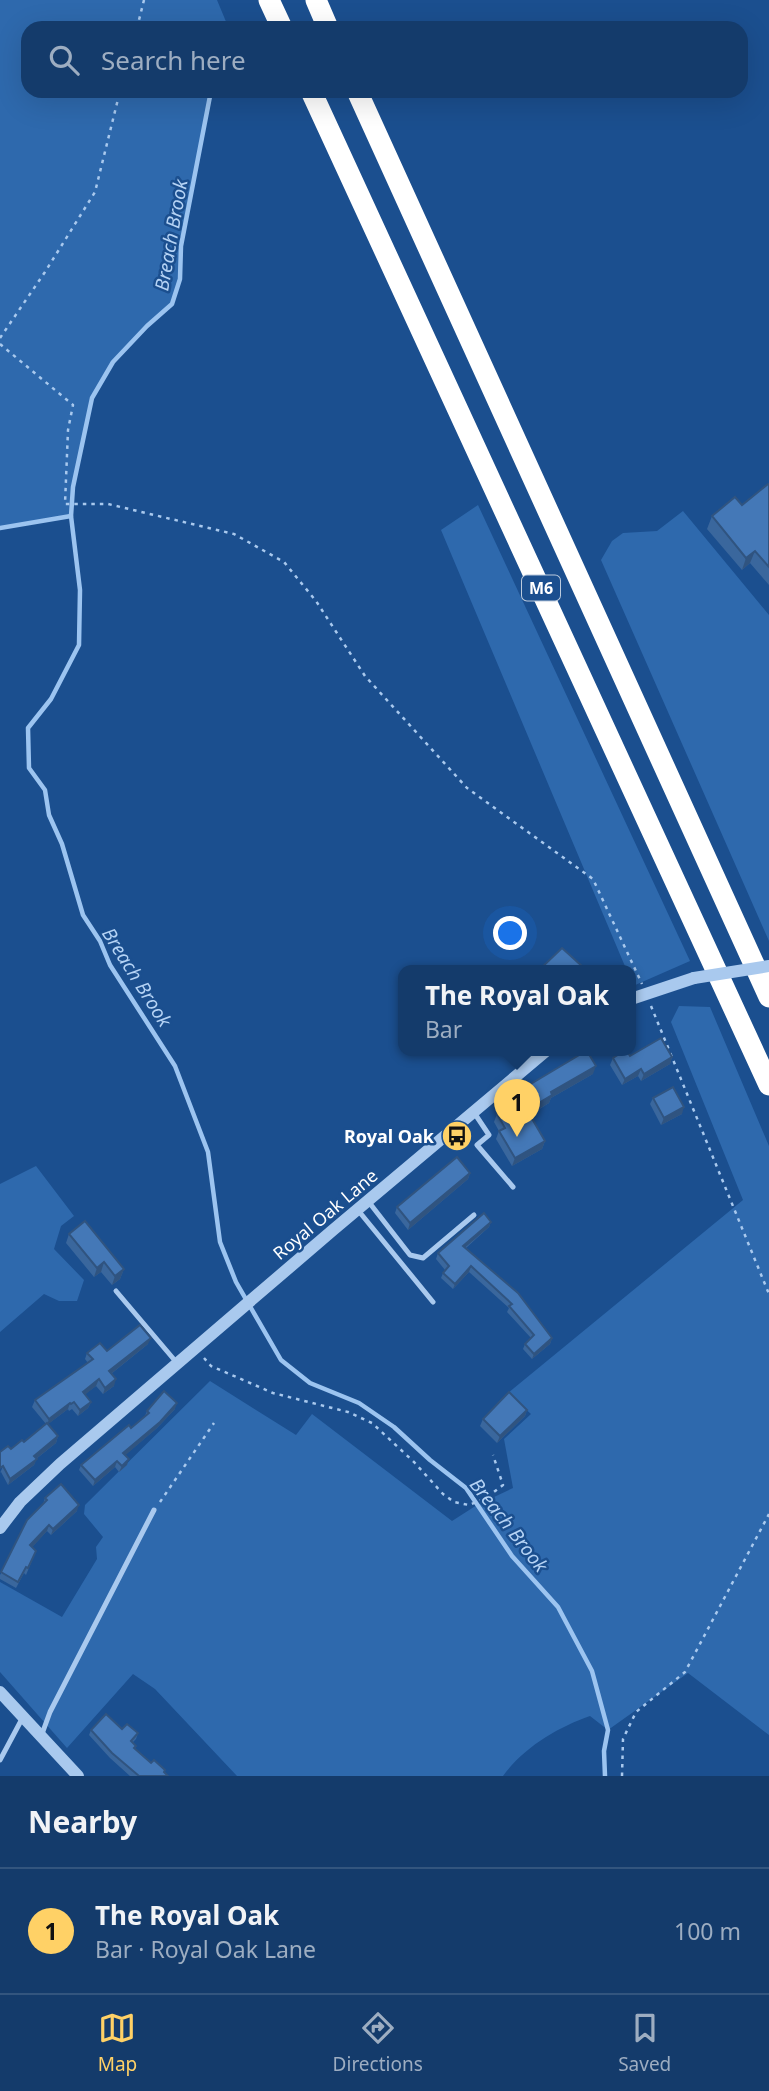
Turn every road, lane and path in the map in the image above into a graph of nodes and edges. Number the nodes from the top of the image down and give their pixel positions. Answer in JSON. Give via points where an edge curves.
{"nodes":[{"id":1,"x":144,"y":0,"type":"edge"},
{"id":2,"x":269,"y":0,"type":"edge"},
{"id":3,"x":316,"y":0,"type":"edge"},
{"id":4,"x":139,"y":21,"type":"edge"},
{"id":5,"x":279,"y":21,"type":"edge"},
{"id":6,"x":325,"y":21,"type":"edge"},
{"id":7,"x":118,"y":98,"type":"edge"},
{"id":8,"x":314,"y":98,"type":"edge"},
{"id":9,"x":360,"y":98,"type":"edge"},
{"id":10,"x":0,"y":338,"type":"edge"},
{"id":11,"x":0,"y":344,"type":"edge"},
{"id":12,"x":633,"y":965,"type":"edge"},
{"id":13,"x":769,"y":966,"type":"edge"},
{"id":14,"x":636,"y":971,"type":"edge"},
{"id":15,"x":646,"y":993,"type":"junction"},
{"id":16,"x":636,"y":997,"type":"edge"},
{"id":17,"x":769,"y":997,"type":"edge"},
{"id":18,"x":540,"y":1056,"type":"edge"},
{"id":19,"x":769,"y":1085,"type":"edge"},
{"id":20,"x":473,"y":1111,"type":"junction"},
{"id":21,"x":513,"y":1187,"type":"dead end"},
{"id":22,"x":368,"y":1201,"type":"junction"},
{"id":23,"x":357,"y":1209,"type":"junction"},
{"id":24,"x":474,"y":1215,"type":"dead end"},
{"id":25,"x":116,"y":1291,"type":"dead end"},
{"id":26,"x":769,"y":1294,"type":"edge"},
{"id":27,"x":433,"y":1302,"type":"dead end"},
{"id":28,"x":194,"y":1348,"type":"junction"},
{"id":29,"x":177,"y":1363,"type":"junction"},
{"id":30,"x":214,"y":1423,"type":"dead end"},
{"id":31,"x":493,"y":1455,"type":"dead end"},
{"id":32,"x":154,"y":1510,"type":"joint"},
{"id":33,"x":769,"y":1514,"type":"edge"},
{"id":34,"x":0,"y":1528,"type":"edge"},
{"id":35,"x":0,"y":1692,"type":"edge"},
{"id":36,"x":23,"y":1717,"type":"junction"},
{"id":37,"x":41,"y":1737,"type":"junction"},
{"id":38,"x":0,"y":1760,"type":"edge"},
{"id":39,"x":78,"y":1776,"type":"edge"},
{"id":40,"x":622,"y":1776,"type":"edge"}],
"edges":[{"from":1,"to":4,"type":"path"},
{"from":2,"to":5,"type":"highway"},
{"from":3,"to":6,"type":"highway"},
{"from":7,"to":10,"type":"path","via":[[95,191]]},
{"from":8,"to":19,"type":"highway","number":"M6"},
{"from":9,"to":17,"type":"highway","number":"M6"},
{"from":11,"to":12,"type":"path","via":[[73,405],[65,503],[108,504],[234,534],[284,562],[365,676],[467,788],[593,879]]},
{"from":13,"to":15,"type":"street","bridge":true,"via":[[694,978]]},
{"from":14,"to":15,"type":"path"},
{"from":15,"to":16,"type":"street"},
{"from":15,"to":26,"type":"path"},
{"from":18,"to":20,"type":"street","name":"Royal Oak Lane"},
{"from":20,"to":21,"type":"lane","via":[[489,1135],[477,1145]]},
{"from":20,"to":22,"type":"street","name":"Royal Oak Lane"},
{"from":22,"to":23,"type":"street","name":"Royal Oak Lane"},
{"from":22,"to":24,"type":"lane","via":[[410,1255],[423,1258]]},
{"from":23,"to":27,"type":"lane"},
{"from":23,"to":28,"type":"street","name":"Royal Oak Lane"},
{"from":25,"to":29,"type":"lane"},
{"from":28,"to":29,"type":"street"},
{"from":28,"to":31,"type":"path","via":[[211,1366],[273,1393],[348,1412],[372,1423],[454,1502],[469,1505],[503,1485]]},
{"from":29,"to":34,"type":"street","via":[[44,1478]]},
{"from":30,"to":32,"type":"path"},
{"from":32,"to":37,"type":"lane"},
{"from":33,"to":40,"type":"path","via":[[685,1672],[636,1713],[623,1739]]},
{"from":35,"to":36,"type":"street"},
{"from":36,"to":37,"type":"street"},
{"from":36,"to":38,"type":"lane"},
{"from":37,"to":39,"type":"street"}]}
